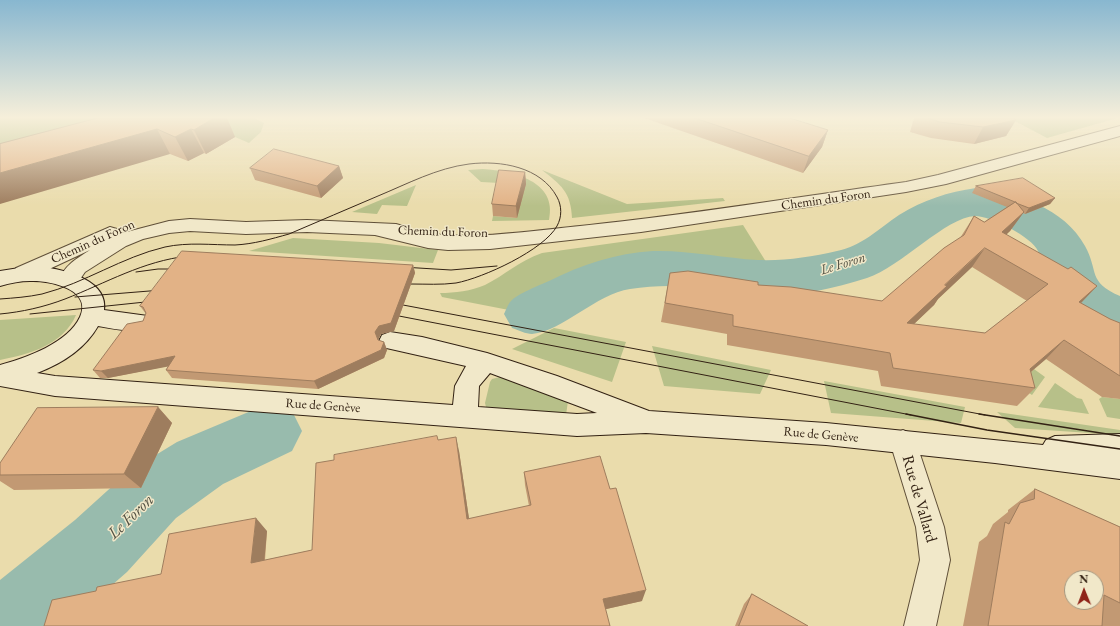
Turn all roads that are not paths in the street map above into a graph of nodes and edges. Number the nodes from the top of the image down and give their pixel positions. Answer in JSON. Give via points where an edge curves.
{"nodes":[{"id":1,"x":1063,"y":147,"type":"edge"},
{"id":2,"x":307,"y":226,"type":"junction"},
{"id":3,"x":24,"y":273,"type":"junction"},
{"id":4,"x":1,"y":278,"type":"edge"},
{"id":5,"x":69,"y":280,"type":"junction"},
{"id":6,"x":91,"y":316,"type":"junction"},
{"id":7,"x":140,"y":322,"type":"edge"},
{"id":8,"x":390,"y":341,"type":"dead end"},
{"id":9,"x":486,"y":362,"type":"junction"},
{"id":10,"x":0,"y":376,"type":"edge"},
{"id":11,"x":469,"y":417,"type":"junction"},
{"id":12,"x":646,"y":422,"type":"junction"},
{"id":13,"x":902,"y":442,"type":"junction"},
{"id":14,"x":1120,"y":446,"type":"edge"},
{"id":15,"x":995,"y":452,"type":"junction"},
{"id":16,"x":1120,"y":467,"type":"edge"},
{"id":17,"x":920,"y":626,"type":"edge"}],
"edges":[{"from":1,"to":2,"type":"street","name":"Chemin du Foron","via":[[906,188],[690,220],[527,238],[448,243],[382,231]]},
{"from":2,"to":3,"type":"street","name":"Chemin du Foron","via":[[258,216],[221,213],[165,216],[125,226]]},
{"from":2,"to":5,"type":"street","name":"Chemin du Foron","via":[[246,228],[190,225],[156,229],[125,239],[101,252],[78,267]]},
{"from":3,"to":4,"type":"street","name":"Rue de Genève"},
{"from":3,"to":5,"type":"street","name":"Rue de Genève","via":[[52,275]]},
{"from":5,"to":6,"type":"street","name":"Rue de Genève","via":[[92,296],[94,308]]},
{"from":6,"to":7,"type":"street"},
{"from":6,"to":10,"type":"street","name":"Rue de Genève","via":[[79,336],[52,356]]},
{"from":8,"to":9,"type":"street","name":"Rue de Genève","via":[[425,346]]},
{"from":9,"to":11,"type":"street","via":[[475,372],[464,390],[464,403]]},
{"from":9,"to":12,"type":"street","name":"Rue de Genève"},
{"from":10,"to":11,"type":"street","name":"Rue de Genève","via":[[55,386]]},
{"from":11,"to":12,"type":"street","name":"Rue de Genève","via":[[577,425]]},
{"from":12,"to":13,"type":"street","name":"Rue de Genève"},
{"from":13,"to":15,"type":"street","name":"Rue de Genève"},
{"from":13,"to":17,"type":"street","name":"Rue de Vallard","via":[[930,527],[935,560]]},
{"from":14,"to":15,"type":"street","name":"Rue de Genève"},
{"from":15,"to":16,"type":"street","name":"Rue de Genève"}]}
